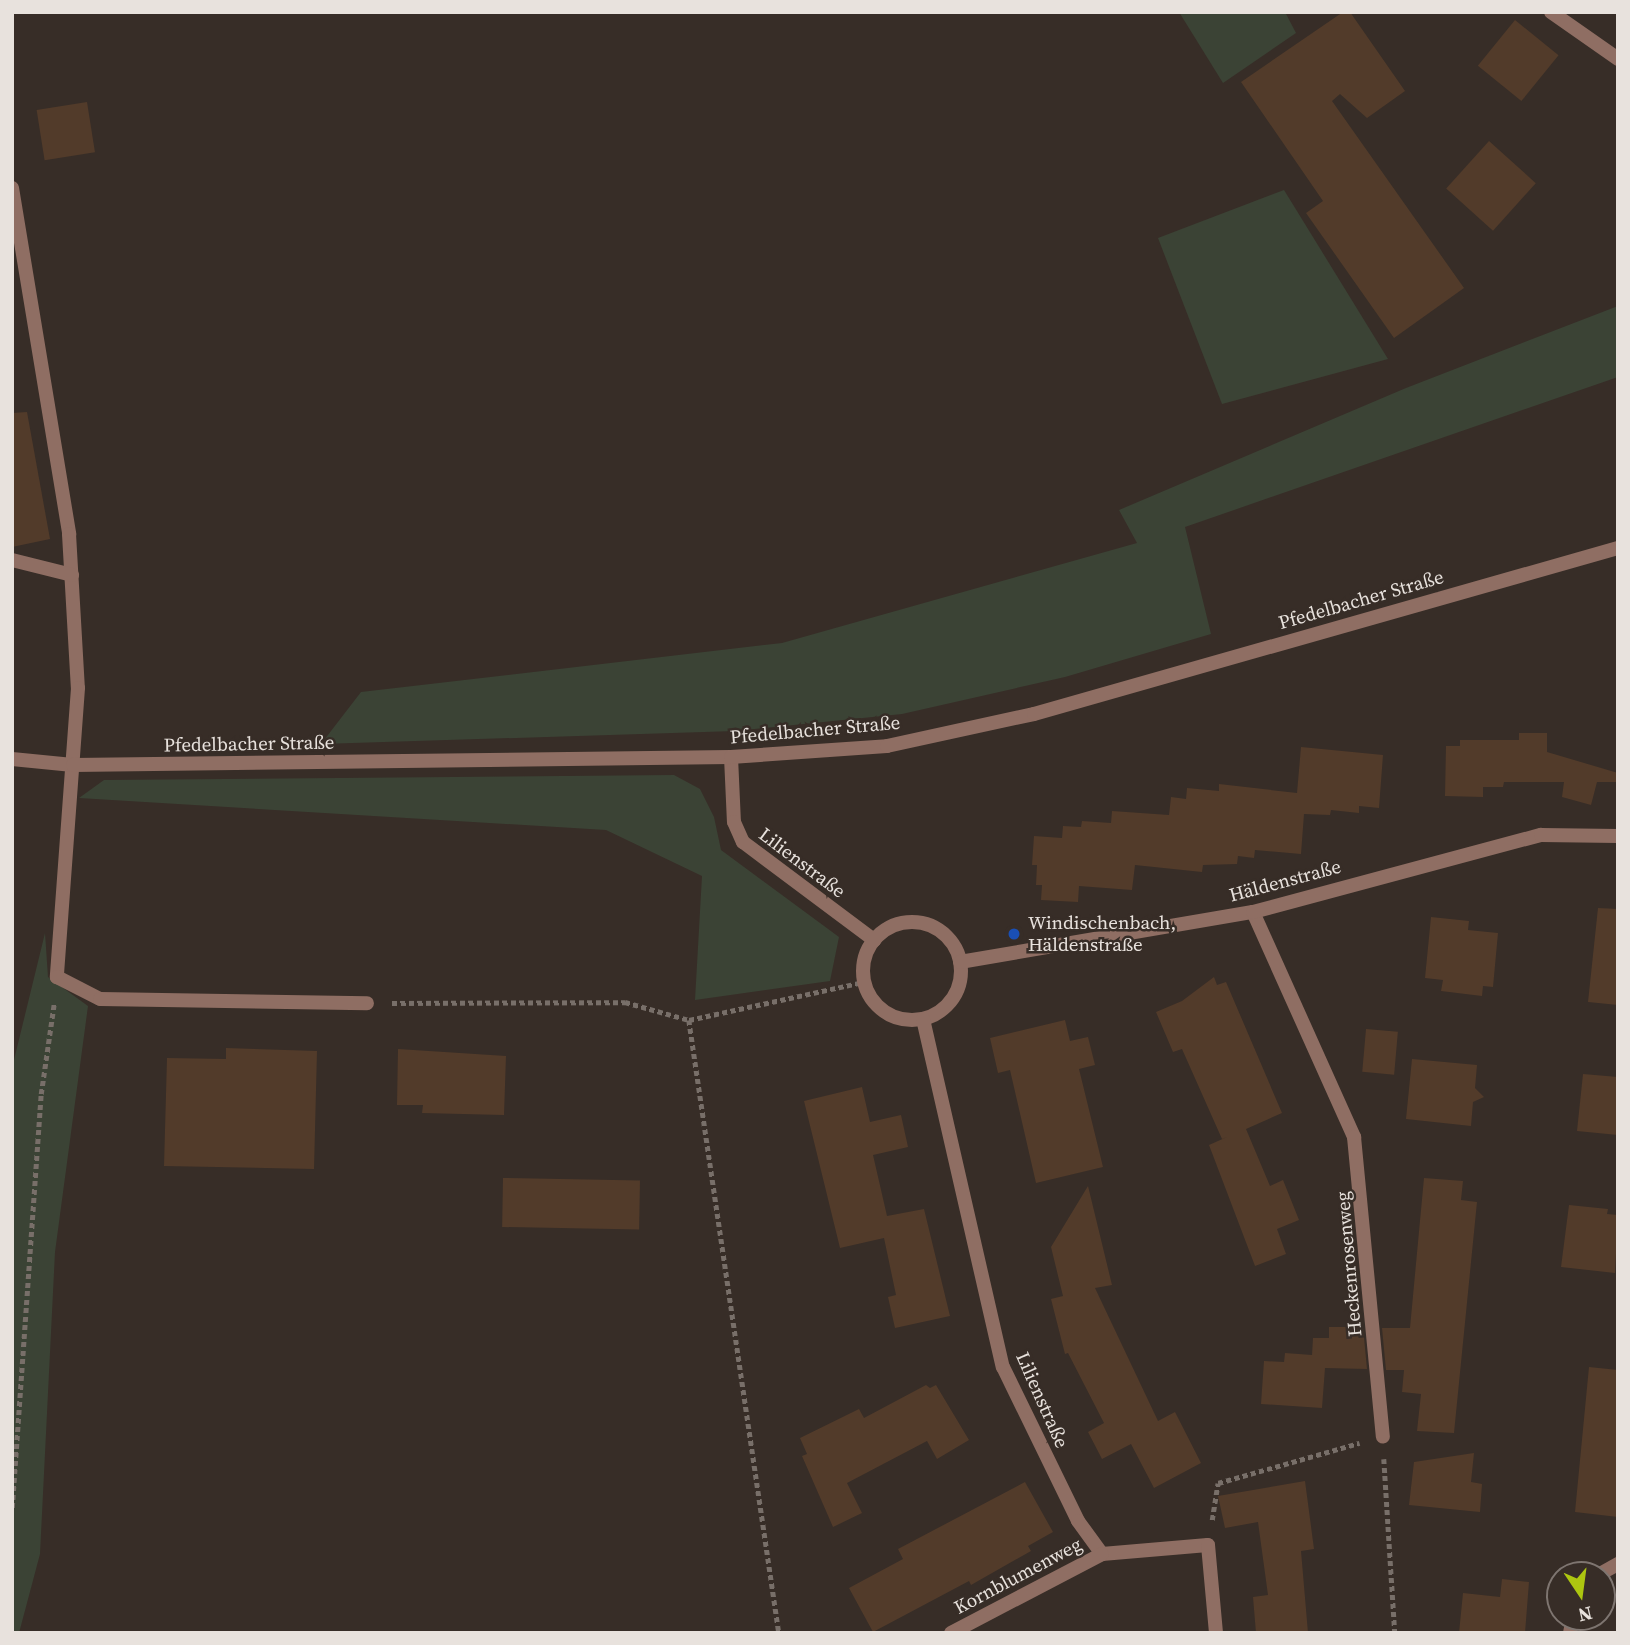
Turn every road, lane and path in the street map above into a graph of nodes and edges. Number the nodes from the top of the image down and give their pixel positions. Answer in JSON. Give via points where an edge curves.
{"nodes":[{"id":1,"x":1551,"y":12,"type":"edge"},
{"id":2,"x":1618,"y":59,"type":"edge"},
{"id":3,"x":12,"y":188,"type":"edge"},
{"id":4,"x":1618,"y":548,"type":"edge"},
{"id":5,"x":12,"y":560,"type":"edge"},
{"id":6,"x":72,"y":575,"type":"junction"},
{"id":7,"x":731,"y":757,"type":"junction"},
{"id":8,"x":12,"y":759,"type":"edge"},
{"id":9,"x":73,"y":765,"type":"junction"},
{"id":10,"x":1618,"y":836,"type":"edge"},
{"id":11,"x":1254,"y":912,"type":"junction"},
{"id":12,"x":874,"y":940,"type":"junction"},
{"id":13,"x":960,"y":962,"type":"junction"},
{"id":14,"x":57,"y":977,"type":"junction"},
{"id":15,"x":864,"y":982,"type":"junction"},
{"id":16,"x":367,"y":1003,"type":"joint"},
{"id":17,"x":923,"y":1019,"type":"junction"},
{"id":18,"x":689,"y":1020,"type":"junction"},
{"id":19,"x":1383,"y":1437,"type":"junction"},
{"id":20,"x":12,"y":1508,"type":"edge"},
{"id":21,"x":1208,"y":1545,"type":"junction"},
{"id":22,"x":1102,"y":1554,"type":"junction"},
{"id":23,"x":779,"y":1633,"type":"edge"},
{"id":24,"x":951,"y":1633,"type":"edge"},
{"id":25,"x":1216,"y":1633,"type":"edge"},
{"id":26,"x":1395,"y":1633,"type":"edge"}],
"edges":[{"from":1,"to":2,"type":"street"},
{"from":3,"to":6,"type":"street"},
{"from":4,"to":7,"type":"street","name":"Pfedelbacher Straße","via":[[1034,714],[887,746]]},
{"from":5,"to":6,"type":"street"},
{"from":6,"to":9,"type":"street","via":[[78,688]]},
{"from":7,"to":9,"type":"street","name":"Pfedelbacher Straße"},
{"from":7,"to":12,"type":"street","name":"Lilienstraße","via":[[734,822],[743,842]]},
{"from":8,"to":9,"type":"street","name":"Pfedelbacher Straße"},
{"from":9,"to":14,"type":"street"},
{"from":10,"to":11,"type":"street","name":"Häldenstraße","via":[[1541,835]]},
{"from":11,"to":13,"type":"street","name":"Häldenstraße"},
{"from":11,"to":19,"type":"street","name":"Heckenrosenweg","via":[[1353,1137]]},
{"from":12,"to":13,"type":"street","via":[[888,928],[924,923],[954,944]]},
{"from":12,"to":15,"type":"street","via":[[863,967]]},
{"from":13,"to":17,"type":"street","via":[[960,981],[953,998],[941,1011]]},
{"from":14,"to":16,"type":"street","via":[[100,999]]},
{"from":14,"to":20,"type":"path","via":[[41,1094]]},
{"from":15,"to":17,"type":"street","via":[[872,1000],[886,1013],[904,1020]]},
{"from":15,"to":18,"type":"path"},
{"from":16,"to":18,"type":"path","via":[[625,1002]]},
{"from":17,"to":22,"type":"street","name":"Lilienstraße","via":[[1003,1367],[1078,1521]]},
{"from":18,"to":23,"type":"path"},
{"from":19,"to":21,"type":"path","via":[[1218,1483]]},
{"from":19,"to":26,"type":"path"},
{"from":21,"to":22,"type":"street"},
{"from":21,"to":25,"type":"street"},
{"from":22,"to":24,"type":"street","name":"Kornblumenweg"}]}
